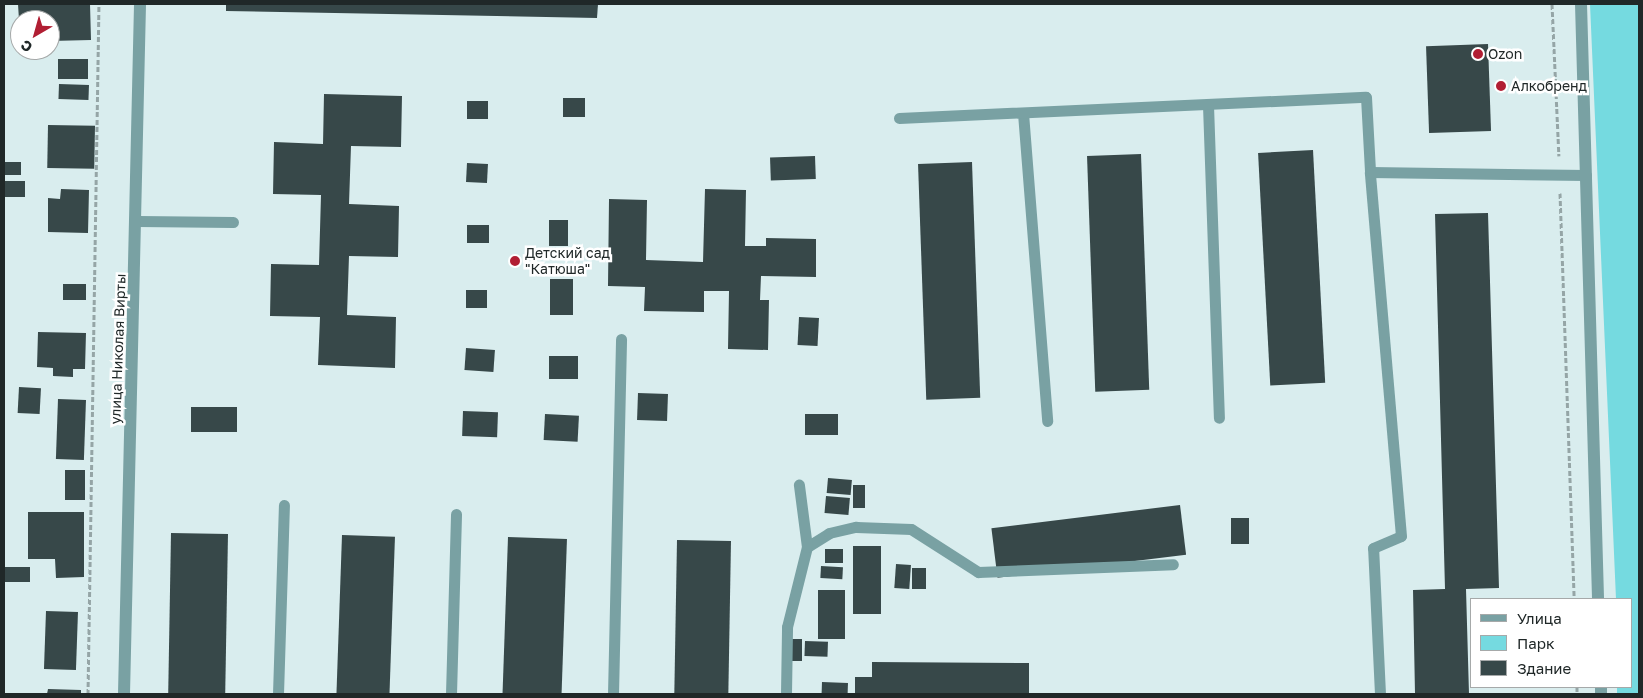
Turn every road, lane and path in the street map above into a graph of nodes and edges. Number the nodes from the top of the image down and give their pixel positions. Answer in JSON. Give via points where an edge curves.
{"nodes":[{"id":1,"x":99,"y":4,"type":"edge"},
{"id":2,"x":140,"y":4,"type":"edge"},
{"id":3,"x":1552,"y":4,"type":"edge"},
{"id":4,"x":1581,"y":4,"type":"edge"},
{"id":5,"x":1208,"y":105,"type":"junction"},
{"id":6,"x":1023,"y":113,"type":"junction"},
{"id":7,"x":899,"y":118,"type":"dead end"},
{"id":8,"x":1370,"y":172,"type":"junction"},
{"id":9,"x":1560,"y":175,"type":"junction"},
{"id":10,"x":1586,"y":175,"type":"junction"},
{"id":11,"x":138,"y":221,"type":"junction"},
{"id":12,"x":233,"y":222,"type":"dead end"},
{"id":13,"x":620,"y":339,"type":"dead end"},
{"id":14,"x":1219,"y":418,"type":"dead end"},
{"id":15,"x":1047,"y":421,"type":"dead end"},
{"id":16,"x":799,"y":486,"type":"dead end"},
{"id":17,"x":284,"y":506,"type":"dead end"},
{"id":18,"x":456,"y":514,"type":"dead end"},
{"id":19,"x":807,"y":547,"type":"junction"},
{"id":20,"x":1173,"y":564,"type":"dead end"},
{"id":21,"x":1574,"y":598,"type":"edge"},
{"id":22,"x":1598,"y":598,"type":"edge"},
{"id":23,"x":88,"y":694,"type":"edge"},
{"id":24,"x":124,"y":694,"type":"edge"},
{"id":25,"x":278,"y":694,"type":"edge"},
{"id":26,"x":451,"y":694,"type":"edge"},
{"id":27,"x":613,"y":694,"type":"edge"},
{"id":28,"x":786,"y":694,"type":"edge"},
{"id":29,"x":1380,"y":694,"type":"edge"}],
"edges":[{"from":1,"to":23,"type":"path"},
{"from":2,"to":11,"type":"street","name":"улица Николая Вирты"},
{"from":3,"to":9,"type":"path"},
{"from":4,"to":10,"type":"street"},
{"from":5,"to":6,"type":"lane"},
{"from":5,"to":8,"type":"lane","via":[[1366,97]]},
{"from":5,"to":14,"type":"lane"},
{"from":6,"to":7,"type":"lane"},
{"from":6,"to":15,"type":"lane"},
{"from":8,"to":9,"type":"lane"},
{"from":8,"to":29,"type":"lane","via":[[1401,536],[1373,548]]},
{"from":9,"to":10,"type":"lane"},
{"from":9,"to":21,"type":"path"},
{"from":10,"to":22,"type":"street"},
{"from":11,"to":12,"type":"lane"},
{"from":11,"to":24,"type":"street","name":"улица Николая Вирты"},
{"from":13,"to":27,"type":"lane"},
{"from":16,"to":19,"type":"lane"},
{"from":17,"to":25,"type":"lane"},
{"from":18,"to":26,"type":"lane"},
{"from":19,"to":20,"type":"lane","via":[[829,533],[856,527],[911,529],[978,572]]},
{"from":19,"to":28,"type":"lane","via":[[787,627]]}]}
